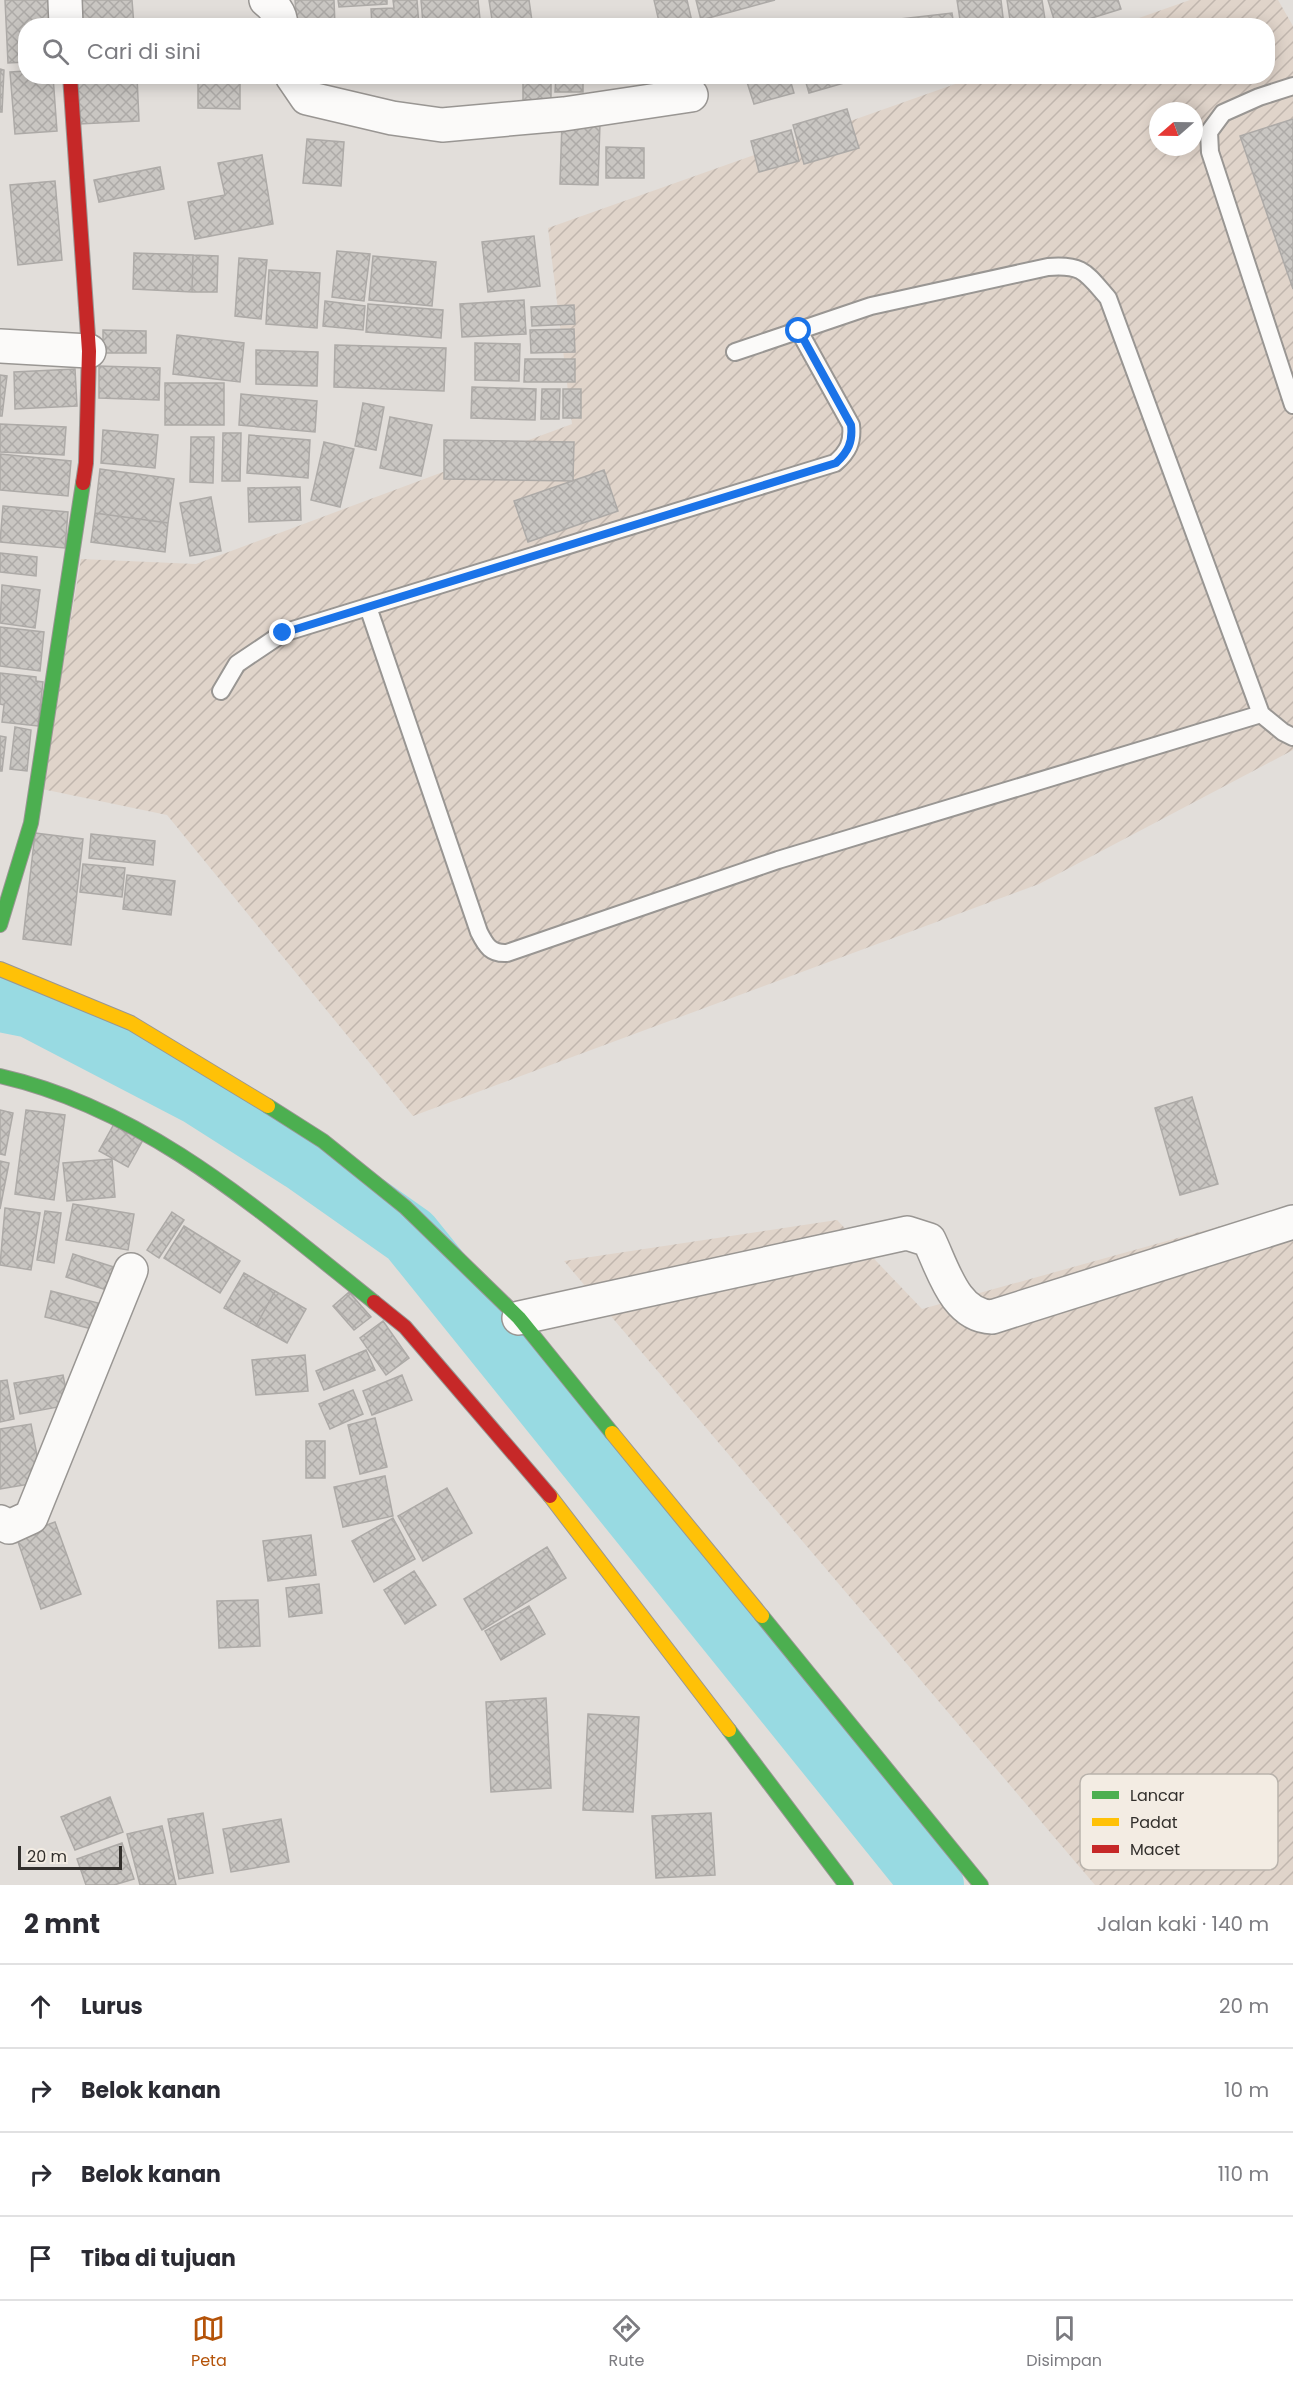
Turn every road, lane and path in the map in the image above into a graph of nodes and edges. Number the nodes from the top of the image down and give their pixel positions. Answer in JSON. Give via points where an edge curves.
{"nodes":[{"id":1,"x":64,"y":0,"type":"edge"},
{"id":2,"x":266,"y":0,"type":"edge"},
{"id":3,"x":65,"y":18,"type":"edge"},
{"id":4,"x":279,"y":18,"type":"edge"},
{"id":5,"x":71,"y":84,"type":"edge"},
{"id":6,"x":297,"y":84,"type":"edge"},
{"id":7,"x":1293,"y":86,"type":"edge"},
{"id":8,"x":691,"y":95,"type":"dead end"},
{"id":9,"x":799,"y":331,"type":"junction"},
{"id":10,"x":0,"y":346,"type":"edge"},
{"id":11,"x":89,"y":351,"type":"junction"},
{"id":12,"x":735,"y":352,"type":"dead end"},
{"id":13,"x":1293,"y":405,"type":"edge"},
{"id":14,"x":368,"y":607,"type":"junction"},
{"id":15,"x":221,"y":691,"type":"dead end"},
{"id":16,"x":1261,"y":714,"type":"junction"},
{"id":17,"x":1293,"y":737,"type":"edge"},
{"id":18,"x":0,"y":925,"type":"edge"},
{"id":19,"x":0,"y":969,"type":"edge"},
{"id":20,"x":0,"y":1076,"type":"edge"},
{"id":21,"x":1293,"y":1222,"type":"edge"},
{"id":22,"x":131,"y":1270,"type":"dead end"},
{"id":23,"x":519,"y":1318,"type":"junction"},
{"id":24,"x":13,"y":1522,"type":"edge"},
{"id":25,"x":846,"y":1885,"type":"edge"},
{"id":26,"x":981,"y":1885,"type":"edge"}],
"edges":[{"from":1,"to":3,"type":"street"},
{"from":2,"to":4,"type":"street"},
{"from":5,"to":11,"type":"street"},
{"from":6,"to":8,"type":"street","via":[[307,98],[442,125],[564,114]]},
{"from":7,"to":13,"type":"lane","via":[[1223,113],[1209,132],[1210,152]]},
{"from":9,"to":12,"type":"lane"},
{"from":9,"to":14,"type":"lane","via":[[851,425],[852,437],[846,453],[836,463]]},
{"from":9,"to":16,"type":"lane","via":[[871,306],[1048,267],[1071,265],[1089,276],[1108,298]]},
{"from":10,"to":11,"type":"street"},
{"from":11,"to":18,"type":"street","via":[[86,463],[33,812]]},
{"from":14,"to":15,"type":"lane","via":[[283,633],[237,664]]},
{"from":14,"to":16,"type":"lane","via":[[479,932],[486,947],[497,954],[507,954],[778,860]]},
{"from":16,"to":17,"type":"lane"},
{"from":19,"to":23,"type":"street","via":[[131,1023],[323,1141],[405,1207]]},
{"from":20,"to":25,"type":"street","via":[[40,1085],[137,1128],[226,1184],[405,1327],[564,1511]]},
{"from":21,"to":23,"type":"street","via":[[992,1317],[969,1311],[959,1300],[929,1240],[907,1233]]},
{"from":22,"to":24,"type":"street"},
{"from":23,"to":26,"type":"street"}]}
